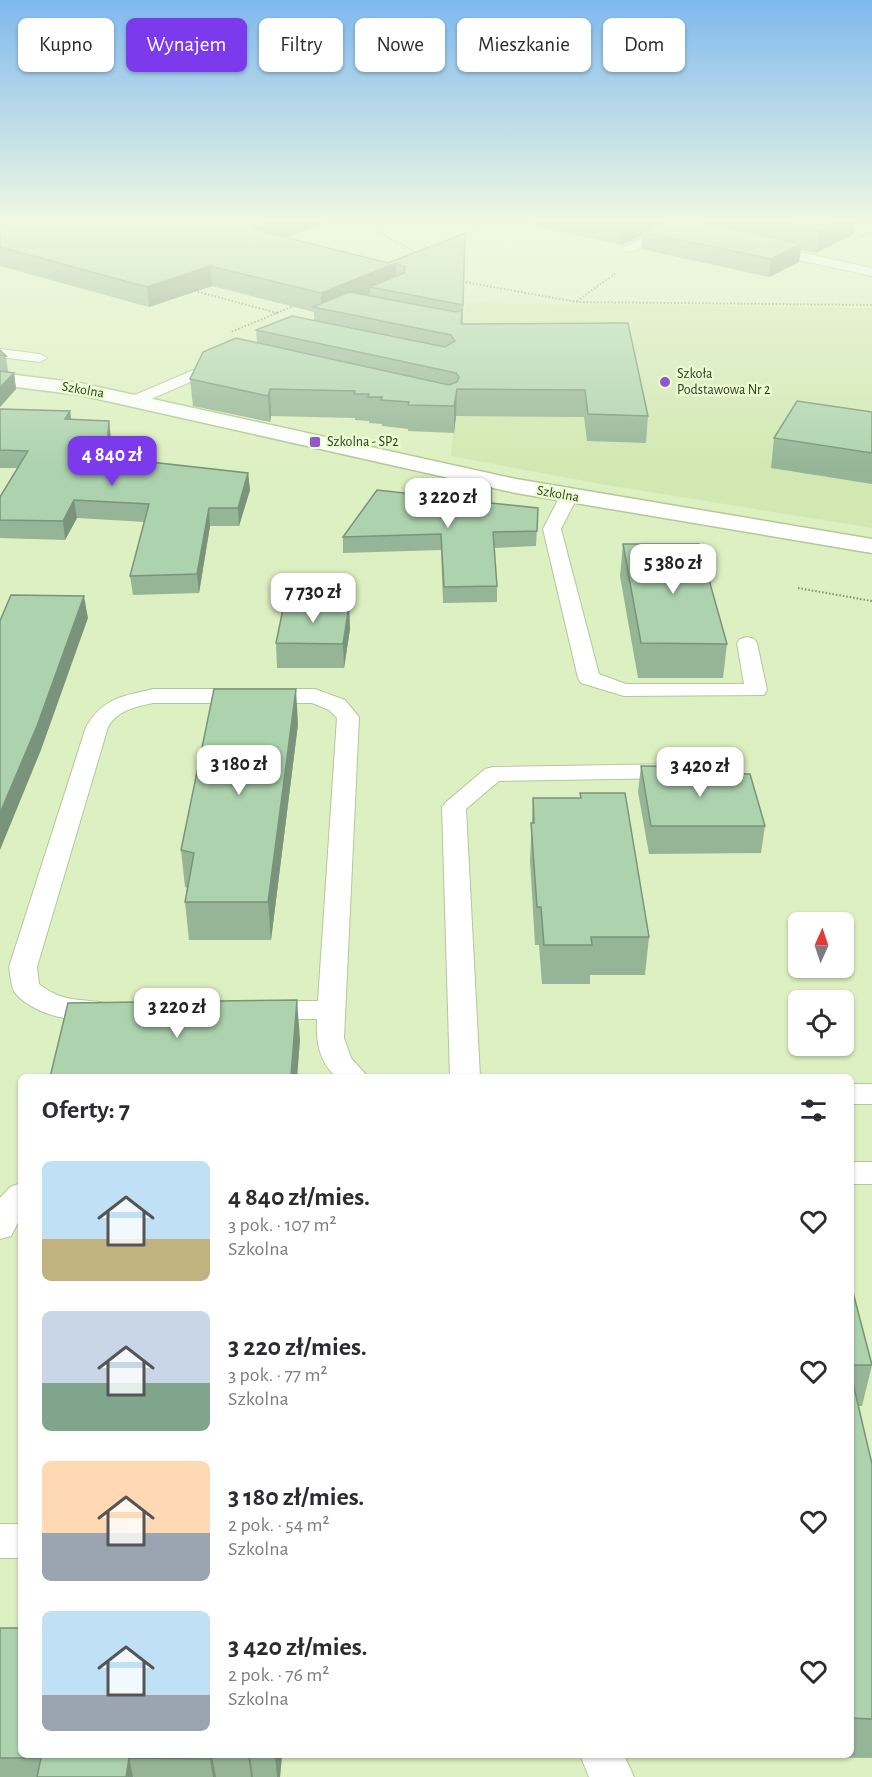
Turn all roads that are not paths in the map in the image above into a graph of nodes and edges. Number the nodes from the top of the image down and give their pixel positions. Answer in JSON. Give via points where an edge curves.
{"nodes":[{"id":1,"x":0,"y":353,"type":"edge"},
{"id":2,"x":236,"y":357,"type":"edge"},
{"id":3,"x":40,"y":358,"type":"dead end"},
{"id":4,"x":0,"y":379,"type":"edge"},
{"id":5,"x":136,"y":400,"type":"junction"},
{"id":6,"x":569,"y":496,"type":"junction"},
{"id":7,"x":872,"y":546,"type":"edge"},
{"id":8,"x":747,"y":643,"type":"dead end"},
{"id":9,"x":678,"y":771,"type":"edge"},
{"id":10,"x":237,"y":1010,"type":"edge"},
{"id":11,"x":330,"y":1010,"type":"junction"},
{"id":12,"x":121,"y":1011,"type":"edge"},
{"id":13,"x":350,"y":1074,"type":"edge"},
{"id":14,"x":465,"y":1074,"type":"edge"},
{"id":15,"x":854,"y":1094,"type":"edge"},
{"id":16,"x":872,"y":1094,"type":"edge"},
{"id":17,"x":854,"y":1173,"type":"edge"},
{"id":18,"x":872,"y":1173,"type":"edge"},
{"id":19,"x":18,"y":1198,"type":"edge"},
{"id":20,"x":0,"y":1227,"type":"edge"},
{"id":21,"x":0,"y":1541,"type":"edge"},
{"id":22,"x":18,"y":1541,"type":"edge"},
{"id":23,"x":602,"y":1758,"type":"edge"},
{"id":24,"x":612,"y":1777,"type":"edge"}],
"edges":[{"from":1,"to":3,"type":"lane"},
{"from":2,"to":5,"type":"lane"},
{"from":4,"to":5,"type":"street","name":"Szkolna"},
{"from":5,"to":6,"type":"street","name":"Szkolna"},
{"from":6,"to":7,"type":"street","name":"Szkolna"},
{"from":6,"to":8,"type":"lane","via":[[552,529],[589,678],[624,690],[756,690]]},
{"from":9,"to":14,"type":"lane","via":[[493,774],[454,807]]},
{"from":10,"to":11,"type":"lane"},
{"from":11,"to":12,"type":"lane","via":[[348,717],[337,705],[315,696],[153,696],[121,704],[104,716],[97,727],[23,967],[26,988],[44,1002],[75,1011]]},
{"from":11,"to":13,"type":"lane","via":[[330,1038],[335,1054]]},
{"from":15,"to":16,"type":"lane"},
{"from":17,"to":18,"type":"lane"},
{"from":19,"to":20,"type":"lane","via":[[3,1215]]},
{"from":21,"to":22,"type":"lane"},
{"from":23,"to":24,"type":"lane"}]}
